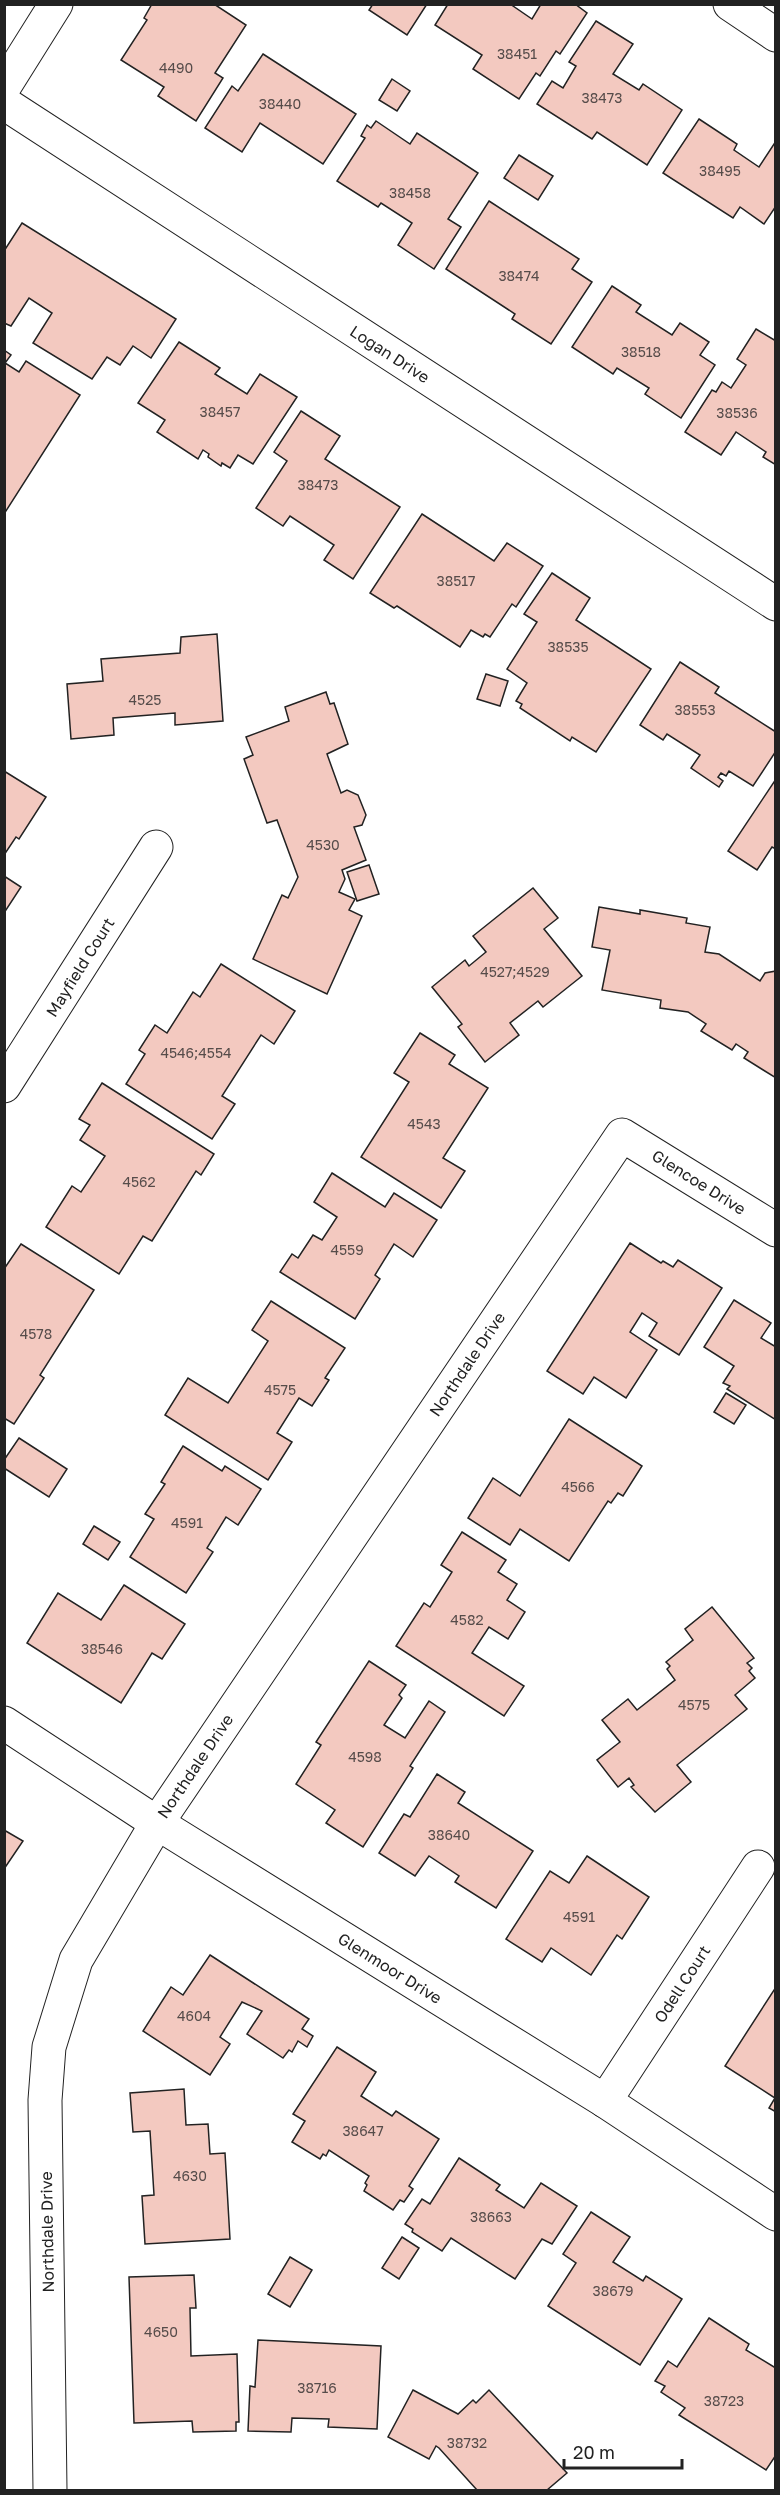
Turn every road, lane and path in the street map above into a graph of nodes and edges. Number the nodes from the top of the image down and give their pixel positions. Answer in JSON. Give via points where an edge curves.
{"nodes":[{"id":1,"x":56,"y":4,"type":"edge"},
{"id":2,"x":730,"y":4,"type":"edge"},
{"id":3,"x":776,"y":35,"type":"edge"},
{"id":4,"x":4,"y":87,"type":"edge"},
{"id":5,"x":4,"y":103,"type":"edge"},
{"id":6,"x":776,"y":604,"type":"edge"},
{"id":7,"x":156,"y":847,"type":"dead end"},
{"id":8,"x":4,"y":1086,"type":"edge"},
{"id":9,"x":622,"y":1134,"type":"joint"},
{"id":10,"x":776,"y":1230,"type":"edge"},
{"id":11,"x":4,"y":1723,"type":"edge"},
{"id":12,"x":157,"y":1823,"type":"junction"},
{"id":13,"x":758,"y":1867,"type":"dead end"},
{"id":14,"x":606,"y":2101,"type":"junction"},
{"id":15,"x":776,"y":2214,"type":"edge"},
{"id":16,"x":50,"y":2490,"type":"edge"}],
"edges":[{"from":1,"to":4,"type":"street"},
{"from":2,"to":3,"type":"street"},
{"from":5,"to":6,"type":"street","name":"Logan Drive"},
{"from":7,"to":8,"type":"street","name":"Mayfield Court"},
{"from":9,"to":10,"type":"street","name":"Glencoe Drive"},
{"from":9,"to":12,"type":"street","name":"Northdale Drive"},
{"from":11,"to":12,"type":"street","name":"Glenmoor Drive"},
{"from":12,"to":14,"type":"street","name":"Glenmoor Drive"},
{"from":12,"to":16,"type":"street","name":"Northdale Drive","via":[[76,1960],[49,2046],[45,2100]]},
{"from":13,"to":14,"type":"street","name":"Odell Court"},
{"from":14,"to":15,"type":"street","name":"Glenmoor Drive"}]}
